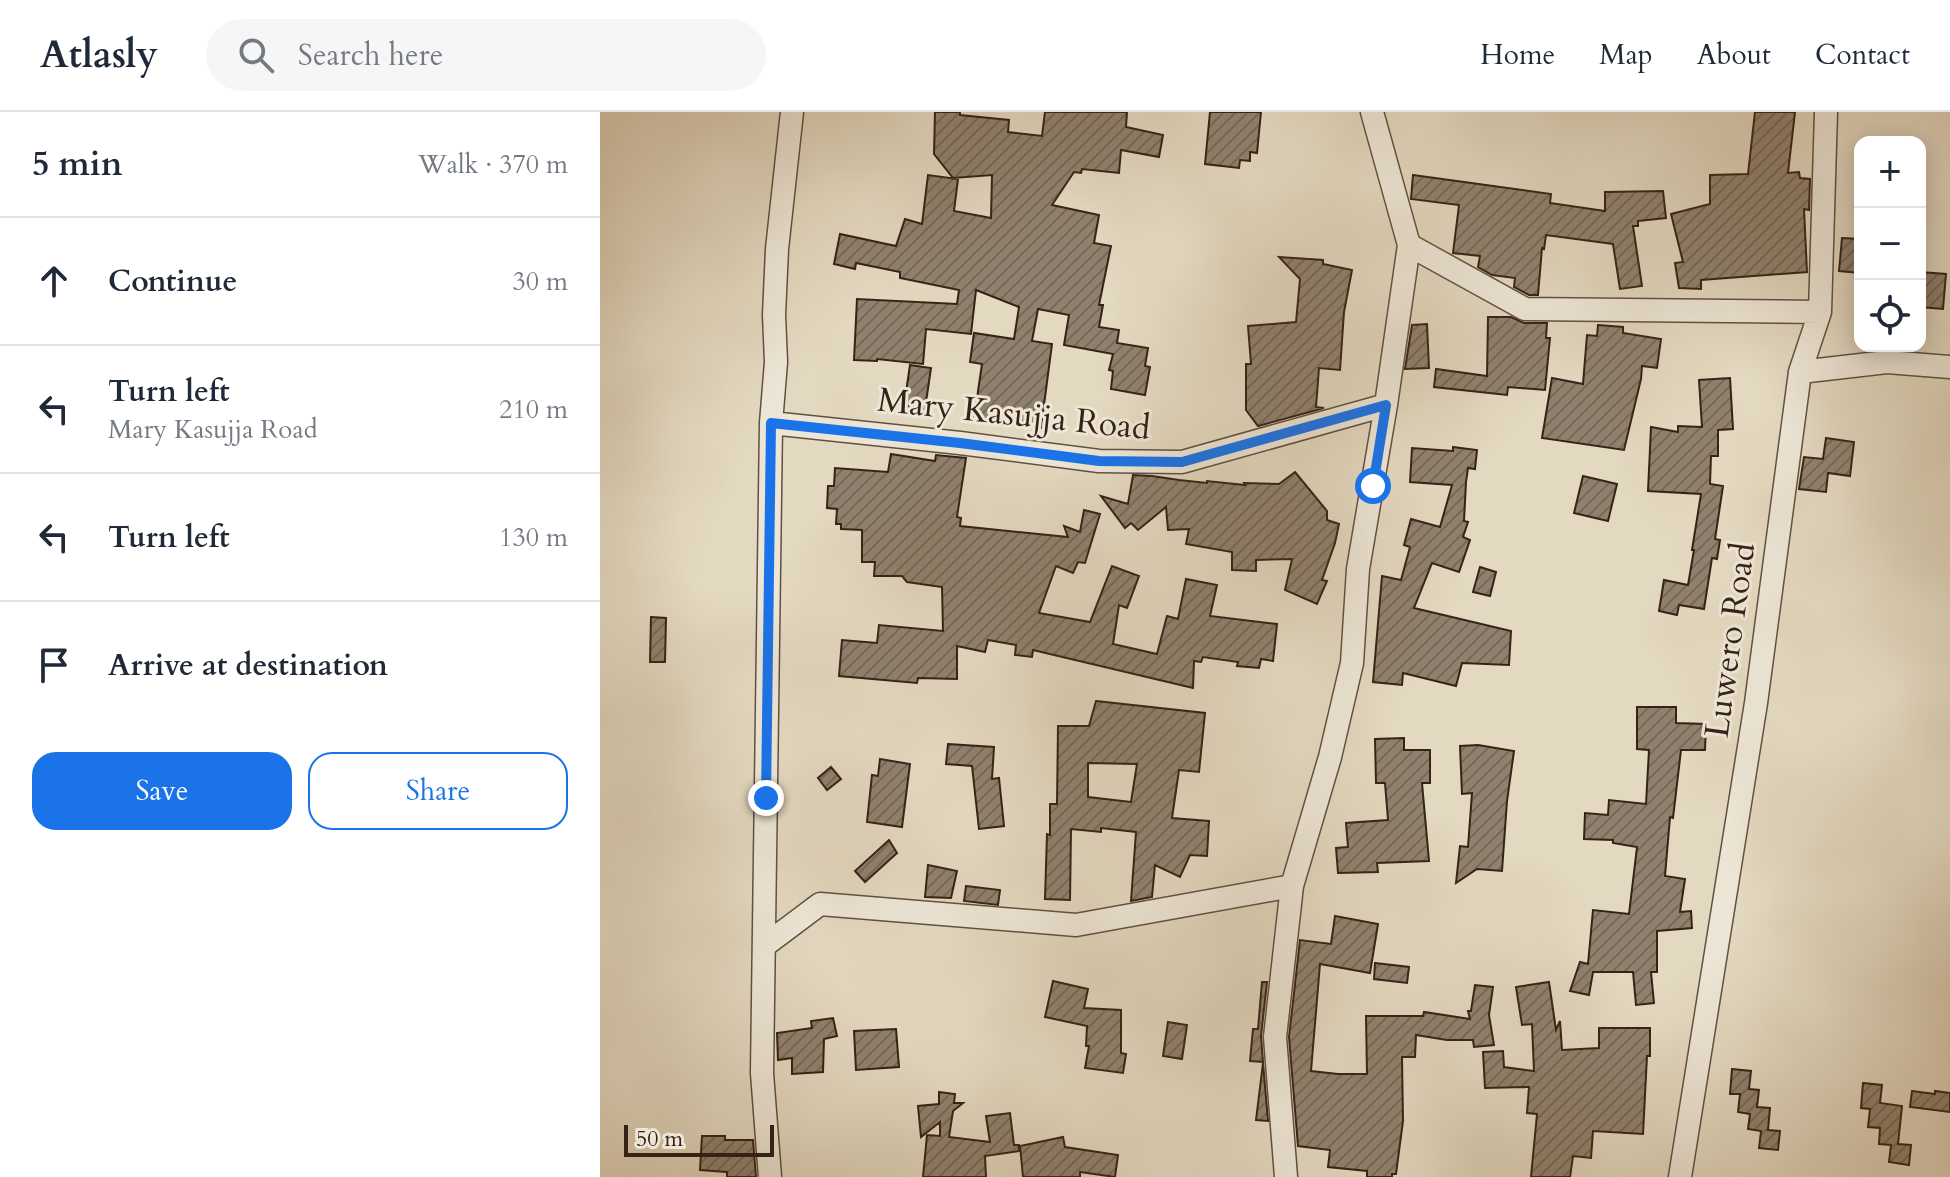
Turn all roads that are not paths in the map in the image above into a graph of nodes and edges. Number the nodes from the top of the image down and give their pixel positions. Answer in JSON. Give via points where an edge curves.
{"nodes":[{"id":1,"x":792,"y":112,"type":"edge"},
{"id":2,"x":1372,"y":112,"type":"edge"},
{"id":3,"x":1826,"y":112,"type":"edge"},
{"id":4,"x":1409,"y":245,"type":"junction"},
{"id":5,"x":1820,"y":312,"type":"junction"},
{"id":6,"x":1950,"y":367,"type":"edge"},
{"id":7,"x":1800,"y":372,"type":"junction"},
{"id":8,"x":1386,"y":405,"type":"junction"},
{"id":9,"x":771,"y":423,"type":"junction"},
{"id":10,"x":1292,"y":886,"type":"junction"},
{"id":11,"x":764,"y":946,"type":"junction"},
{"id":12,"x":770,"y":1177,"type":"edge"},
{"id":13,"x":1286,"y":1177,"type":"edge"},
{"id":14,"x":1680,"y":1177,"type":"edge"}],
"edges":[{"from":1,"to":9,"type":"street","via":[[777,249]]},
{"from":2,"to":4,"type":"street"},
{"from":3,"to":5,"type":"street","name":"Luwero Road"},
{"from":4,"to":5,"type":"street","via":[[1525,309]]},
{"from":4,"to":8,"type":"street"},
{"from":5,"to":7,"type":"street","name":"Luwero Road"},
{"from":6,"to":7,"type":"street","via":[[1887,362]]},
{"from":7,"to":14,"type":"street","name":"Luwero Road","via":[[1756,703]]},
{"from":8,"to":9,"type":"street","name":"Mary Kasujja Road","via":[[1182,462],[1099,461]]},
{"from":8,"to":10,"type":"street","via":[[1358,569],[1352,663]]},
{"from":9,"to":11,"type":"street"},
{"from":10,"to":11,"type":"street","via":[[1076,925],[820,904]]},
{"from":10,"to":13,"type":"street","via":[[1275,1037]]},
{"from":11,"to":12,"type":"street","via":[[762,1073]]}]}
